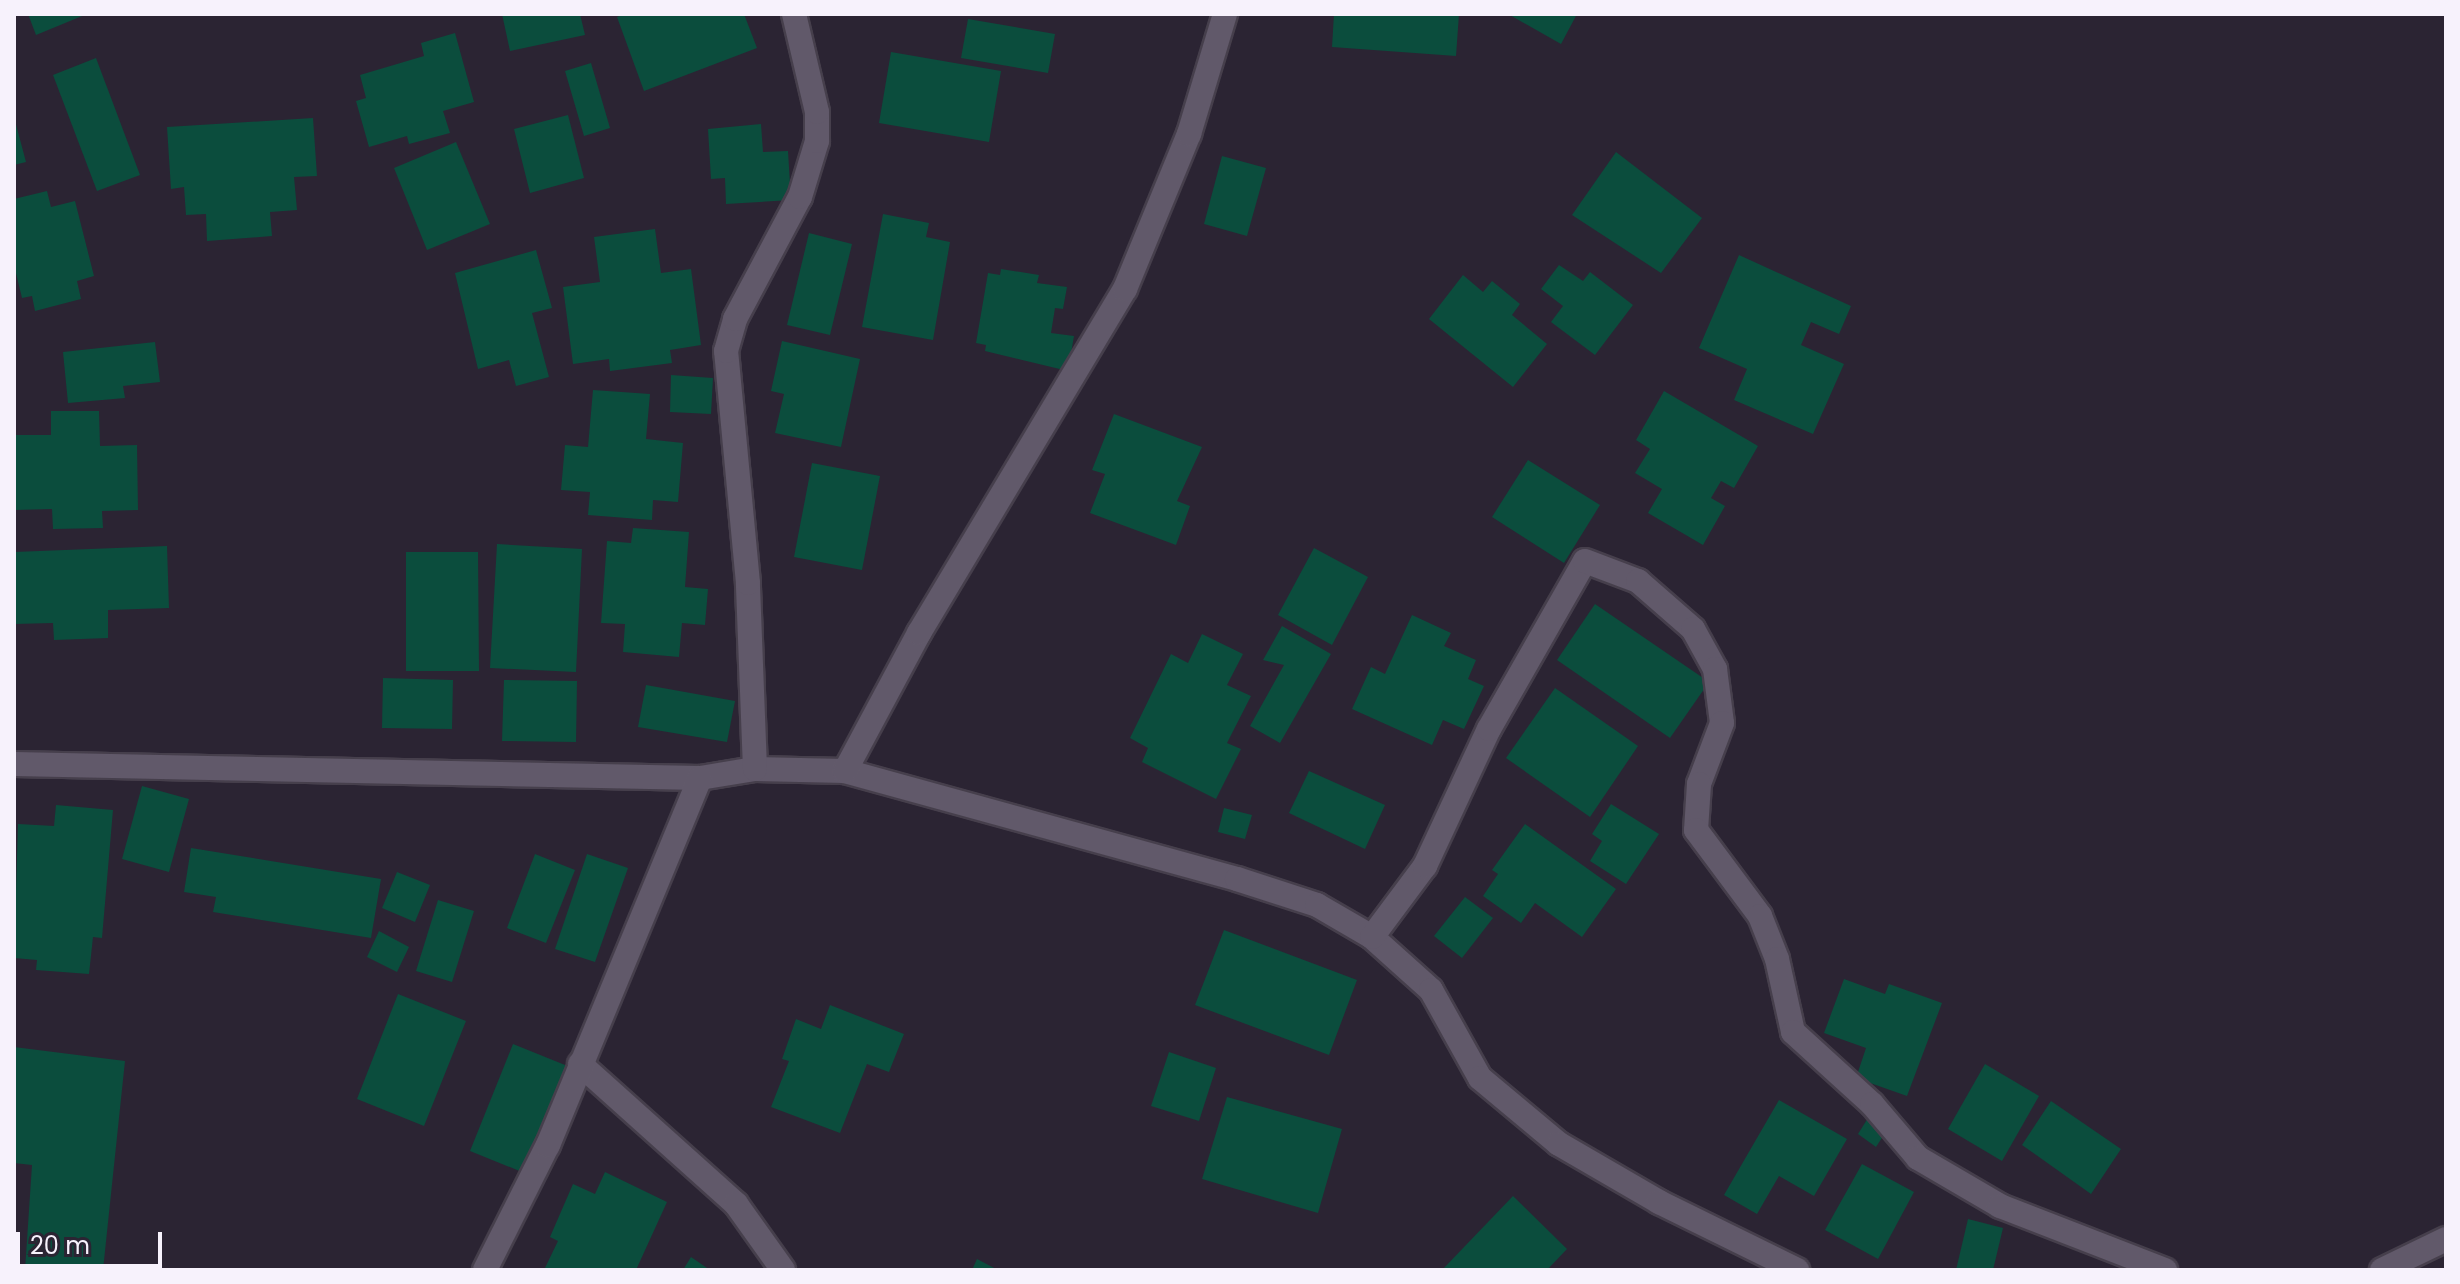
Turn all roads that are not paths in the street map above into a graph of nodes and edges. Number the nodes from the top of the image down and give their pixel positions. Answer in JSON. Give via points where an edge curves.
{"nodes":[{"id":1,"x":794,"y":14,"type":"edge"},
{"id":2,"x":1225,"y":14,"type":"edge"},
{"id":3,"x":15,"y":759,"type":"edge"},
{"id":4,"x":755,"y":769,"type":"junction"},
{"id":5,"x":845,"y":771,"type":"junction"},
{"id":6,"x":700,"y":778,"type":"junction"},
{"id":7,"x":1372,"y":937,"type":"junction"},
{"id":8,"x":580,"y":1064,"type":"junction"},
{"id":9,"x":2446,"y":1239,"type":"edge"},
{"id":10,"x":2420,"y":1263,"type":"edge"},
{"id":11,"x":485,"y":1270,"type":"edge"},
{"id":12,"x":783,"y":1270,"type":"edge"},
{"id":13,"x":1797,"y":1270,"type":"edge"},
{"id":14,"x":2165,"y":1270,"type":"edge"},
{"id":15,"x":2382,"y":1270,"type":"edge"}],
"edges":[{"from":1,"to":4,"type":"street","via":[[817,112],[817,141],[800,197],[735,319],[726,351],[748,583]]},
{"from":2,"to":5,"type":"street","via":[[1189,134],[1125,289],[919,633]]},
{"from":3,"to":6,"type":"street"},
{"from":4,"to":5,"type":"street"},
{"from":4,"to":6,"type":"street"},
{"from":5,"to":7,"type":"street","via":[[1237,879],[1317,905]]},
{"from":6,"to":8,"type":"street"},
{"from":7,"to":13,"type":"street","via":[[1431,990],[1463,1054],[1502,1101],[1559,1144],[1621,1180]]},
{"from":7,"to":14,"type":"street","via":[[1425,866],[1489,729],[1585,561],[1638,581],[1693,629],[1715,669],[1722,723],[1699,784],[1696,830],[1760,916],[1777,959],[1793,1032],[1872,1104],[1918,1158],[2000,1206]]},
{"from":8,"to":11,"type":"street","via":[[548,1145]]},
{"from":8,"to":12,"type":"street","via":[[736,1204]]},
{"from":9,"to":10,"type":"street"},
{"from":10,"to":15,"type":"street"}]}
